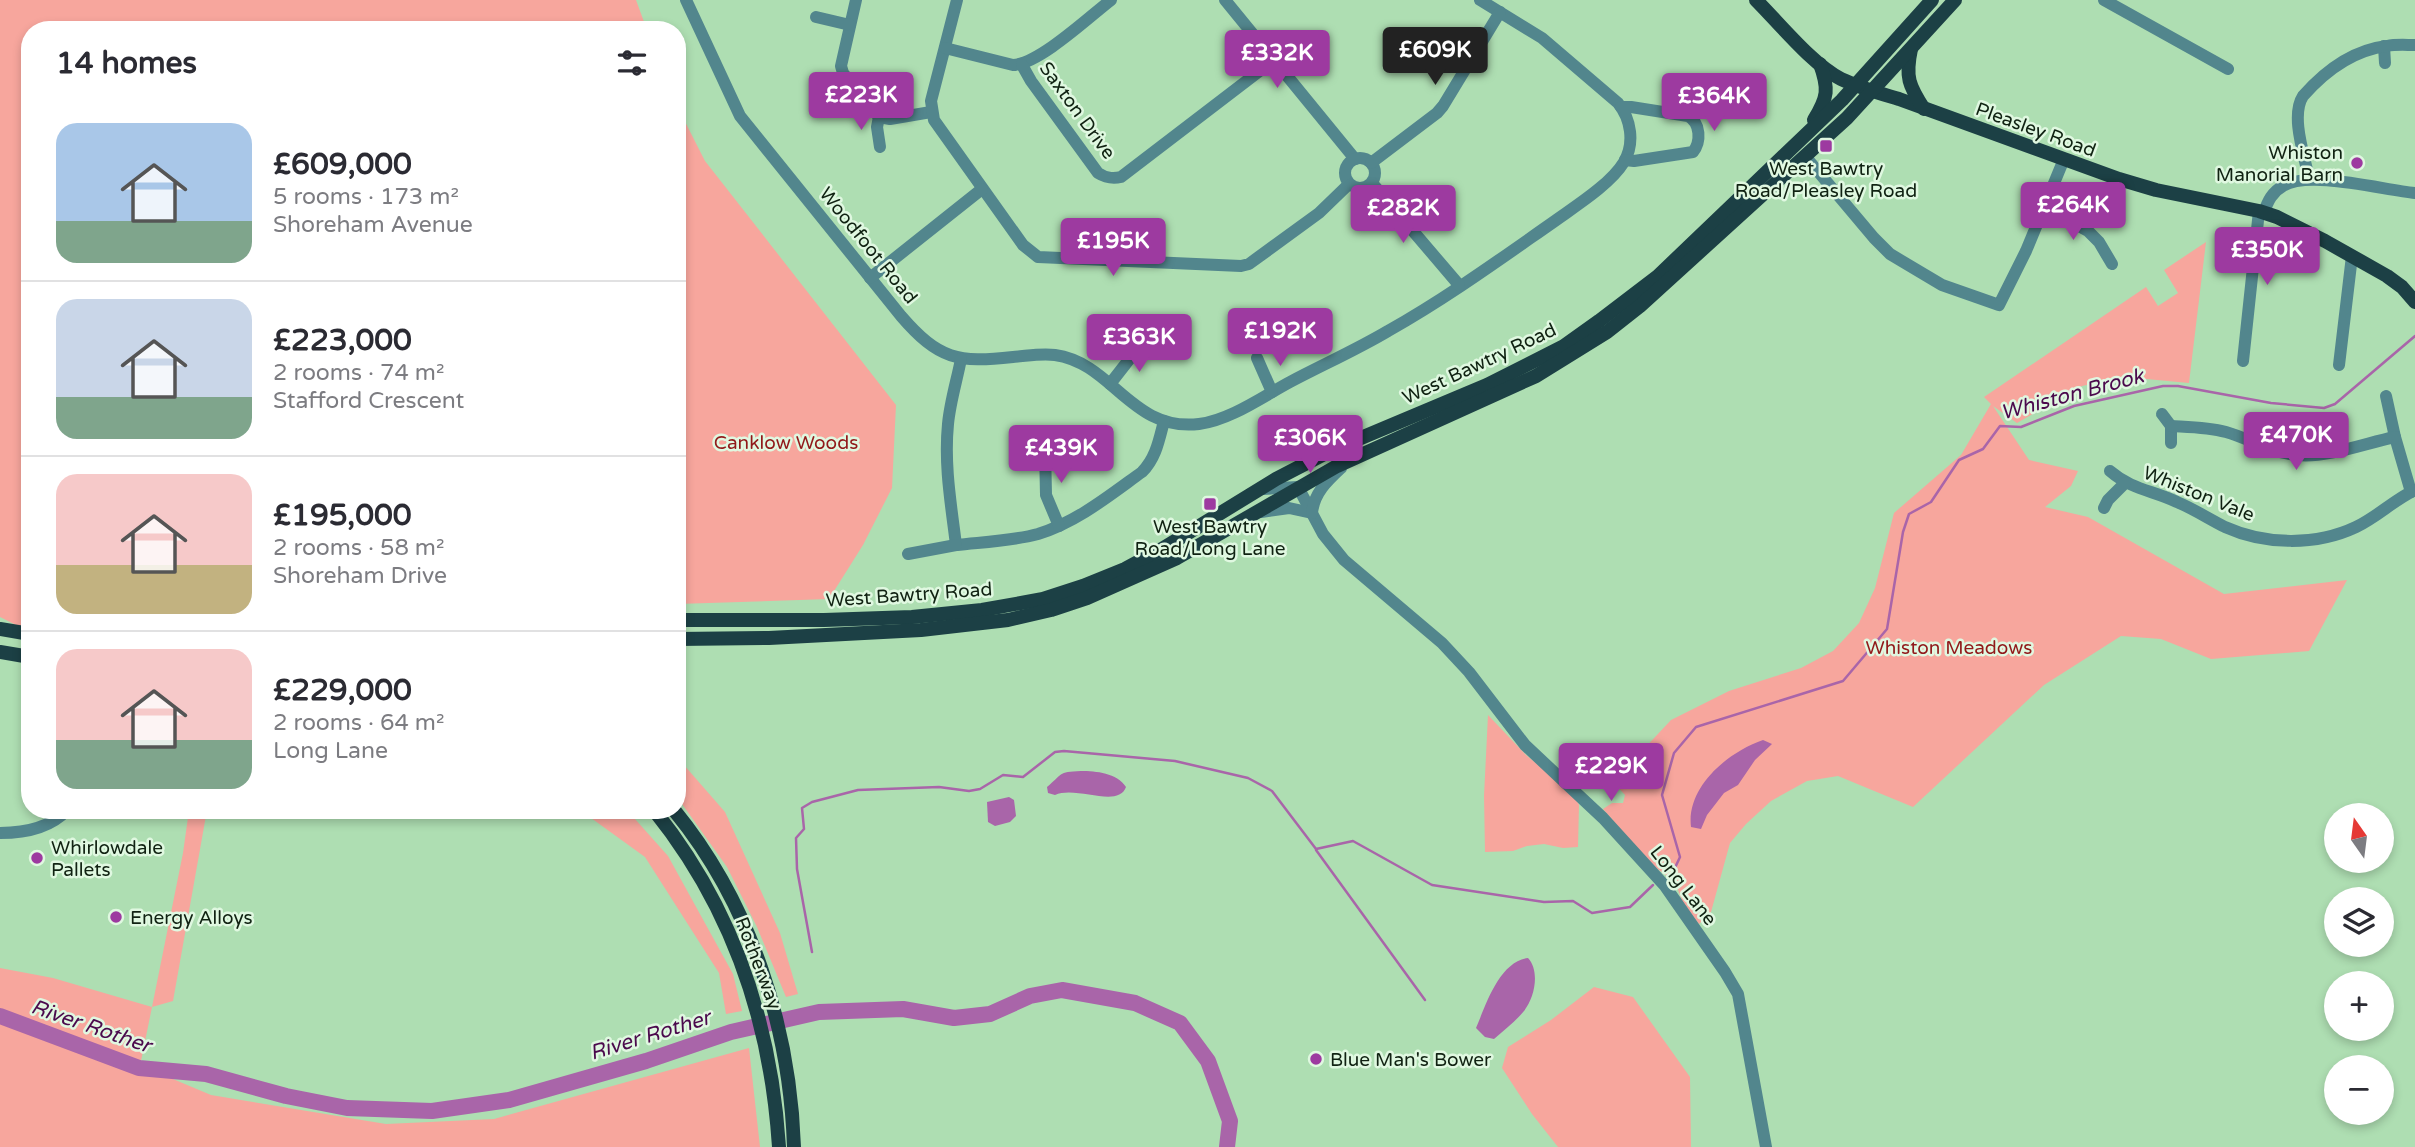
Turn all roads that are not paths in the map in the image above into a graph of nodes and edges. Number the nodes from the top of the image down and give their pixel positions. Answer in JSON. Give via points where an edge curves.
{"nodes":[{"id":1,"x":686,"y":0,"type":"edge"},
{"id":2,"x":856,"y":0,"type":"edge"},
{"id":3,"x":957,"y":0,"type":"edge"},
{"id":4,"x":1111,"y":0,"type":"edge"},
{"id":5,"x":1225,"y":0,"type":"edge"},
{"id":6,"x":1480,"y":0,"type":"edge"},
{"id":7,"x":1756,"y":0,"type":"edge"},
{"id":8,"x":1931,"y":0,"type":"edge"},
{"id":9,"x":1955,"y":0,"type":"edge"},
{"id":10,"x":2104,"y":0,"type":"edge"},
{"id":11,"x":1500,"y":12,"type":"junction"},
{"id":12,"x":816,"y":17,"type":"dead end"},
{"id":13,"x":850,"y":25,"type":"junction"},
{"id":14,"x":2415,"y":45,"type":"edge"},
{"id":15,"x":2384,"y":46,"type":"junction"},
{"id":16,"x":945,"y":48,"type":"junction"},
{"id":17,"x":1912,"y":48,"type":"junction"},
{"id":18,"x":1274,"y":60,"type":"junction"},
{"id":19,"x":2385,"y":63,"type":"dead end"},
{"id":20,"x":1820,"y":64,"type":"junction"},
{"id":21,"x":1023,"y":65,"type":"junction"},
{"id":22,"x":2228,"y":69,"type":"dead end"},
{"id":23,"x":1856,"y":85,"type":"junction"},
{"id":24,"x":1871,"y":92,"type":"junction"},
{"id":25,"x":1621,"y":107,"type":"junction"},
{"id":26,"x":1924,"y":109,"type":"junction"},
{"id":27,"x":931,"y":111,"type":"junction"},
{"id":28,"x":879,"y":117,"type":"junction"},
{"id":29,"x":1808,"y":130,"type":"junction"},
{"id":30,"x":880,"y":147,"type":"dead end"},
{"id":31,"x":1805,"y":156,"type":"junction"},
{"id":32,"x":1355,"y":159,"type":"junction"},
{"id":33,"x":2064,"y":159,"type":"junction"},
{"id":34,"x":1625,"y":160,"type":"junction"},
{"id":35,"x":1371,"y":163,"type":"junction"},
{"id":36,"x":2309,"y":180,"type":"junction"},
{"id":37,"x":1372,"y":183,"type":"junction"},
{"id":38,"x":1349,"y":184,"type":"junction"},
{"id":39,"x":982,"y":190,"type":"junction"},
{"id":40,"x":2415,"y":194,"type":"edge"},
{"id":41,"x":2044,"y":207,"type":"junction"},
{"id":42,"x":2262,"y":212,"type":"junction"},
{"id":43,"x":2352,"y":256,"type":"junction"},
{"id":44,"x":2112,"y":264,"type":"dead end"},
{"id":45,"x":870,"y":278,"type":"junction"},
{"id":46,"x":1459,"y":285,"type":"junction"},
{"id":47,"x":2415,"y":301,"type":"edge"},
{"id":48,"x":1142,"y":343,"type":"dead end"},
{"id":49,"x":1257,"y":358,"type":"dead end"},
{"id":50,"x":961,"y":359,"type":"junction"},
{"id":51,"x":2243,"y":360,"type":"dead end"},
{"id":52,"x":2339,"y":365,"type":"dead end"},
{"id":53,"x":1110,"y":384,"type":"junction"},
{"id":54,"x":1272,"y":392,"type":"junction"},
{"id":55,"x":2386,"y":396,"type":"dead end"},
{"id":56,"x":2162,"y":414,"type":"dead end"},
{"id":57,"x":1164,"y":421,"type":"junction"},
{"id":58,"x":2171,"y":426,"type":"junction"},
{"id":59,"x":2395,"y":437,"type":"junction"},
{"id":60,"x":2171,"y":443,"type":"dead end"},
{"id":61,"x":1045,"y":448,"type":"dead end"},
{"id":62,"x":1351,"y":460,"type":"junction"},
{"id":63,"x":2110,"y":471,"type":"dead end"},
{"id":64,"x":2125,"y":483,"type":"junction"},
{"id":65,"x":1298,"y":486,"type":"junction"},
{"id":66,"x":2413,"y":491,"type":"edge"},
{"id":67,"x":1250,"y":494,"type":"junction"},
{"id":68,"x":2104,"y":508,"type":"dead end"},
{"id":69,"x":1312,"y":513,"type":"junction"},
{"id":70,"x":1250,"y":515,"type":"junction"},
{"id":71,"x":1059,"y":526,"type":"junction"},
{"id":72,"x":956,"y":545,"type":"junction"},
{"id":73,"x":908,"y":554,"type":"dead end"},
{"id":74,"x":686,"y":620,"type":"edge"},
{"id":75,"x":686,"y":622,"type":"edge"},
{"id":76,"x":0,"y":629,"type":"edge"},
{"id":77,"x":21,"y":632,"type":"edge"},
{"id":78,"x":686,"y":639,"type":"edge"},
{"id":79,"x":711,"y":639,"type":"junction"},
{"id":80,"x":0,"y":652,"type":"edge"},
{"id":81,"x":21,"y":656,"type":"edge"},
{"id":82,"x":55,"y":819,"type":"edge"},
{"id":83,"x":661,"y":819,"type":"edge"},
{"id":84,"x":680,"y":819,"type":"edge"},
{"id":85,"x":0,"y":833,"type":"edge"},
{"id":86,"x":779,"y":1147,"type":"edge"},
{"id":87,"x":794,"y":1147,"type":"edge"},
{"id":88,"x":1766,"y":1147,"type":"edge"}],
"edges":[{"from":1,"to":45,"type":"street","name":"Woodfoot Road","via":[[740,117]]},
{"from":2,"to":13,"type":"street"},
{"from":3,"to":16,"type":"street"},
{"from":4,"to":21,"type":"street"},
{"from":5,"to":18,"type":"street"},
{"from":6,"to":11,"type":"street"},
{"from":7,"to":20,"type":"main road","name":"Pleasley Road"},
{"from":8,"to":23,"type":"main road","name":"West Bawtry Road"},
{"from":9,"to":17,"type":"main road","name":"West Bawtry Road"},
{"from":10,"to":22,"type":"street"},
{"from":11,"to":25,"type":"street","via":[[1542,38]]},
{"from":11,"to":35,"type":"street","via":[[1443,106]]},
{"from":12,"to":13,"type":"street"},
{"from":13,"to":28,"type":"street","via":[[841,66]]},
{"from":14,"to":15,"type":"street"},
{"from":15,"to":19,"type":"street"},
{"from":15,"to":36,"type":"street","via":[[2348,57],[2298,105]]},
{"from":16,"to":21,"type":"street"},
{"from":16,"to":27,"type":"street"},
{"from":17,"to":24,"type":"main road","name":"West Bawtry Road"},
{"from":17,"to":26,"type":"main road","via":[[1907,74]]},
{"from":18,"to":21,"type":"street","name":"Saxton Drive","via":[[1113,179],[1098,173]]},
{"from":18,"to":32,"type":"street"},
{"from":20,"to":23,"type":"main road","name":"Pleasley Road"},
{"from":20,"to":29,"type":"main road","via":[[1827,91]]},
{"from":23,"to":24,"type":"main road","name":"Pleasley Road"},
{"from":23,"to":29,"type":"main road","name":"West Bawtry Road"},
{"from":24,"to":26,"type":"main road","name":"Pleasley Road"},
{"from":24,"to":31,"type":"main road","name":"West Bawtry Road"},
{"from":25,"to":34,"type":"street","via":[[1630,132]]},
{"from":25,"to":34,"type":"street","via":[[1688,116],[1698,125],[1693,152]]},
{"from":26,"to":33,"type":"main road","name":"Pleasley Road"},
{"from":27,"to":28,"type":"street"},
{"from":27,"to":39,"type":"street","via":[[937,127]]},
{"from":28,"to":30,"type":"street"},
{"from":29,"to":67,"type":"main road","name":"West Bawtry Road","via":[[1658,276],[1564,346],[1487,385],[1330,451]]},
{"from":31,"to":41,"type":"street","via":[[1890,254],[1942,285],[1999,305]]},
{"from":31,"to":62,"type":"main road","name":"West Bawtry Road","via":[[1607,332],[1536,376]]},
{"from":32,"to":35,"type":"street"},
{"from":32,"to":38,"type":"street","via":[[1345,169]]},
{"from":33,"to":41,"type":"street"},
{"from":33,"to":42,"type":"main road","name":"Pleasley Road","via":[[2156,190]]},
{"from":34,"to":46,"type":"street","name":"Woodfoot Road","via":[[1578,204]]},
{"from":35,"to":37,"type":"street","via":[[1375,172]]},
{"from":36,"to":40,"type":"street"},
{"from":36,"to":42,"type":"street","via":[[2275,191]]},
{"from":37,"to":38,"type":"street","via":[[1361,188]]},
{"from":37,"to":46,"type":"street"},
{"from":38,"to":39,"type":"street","via":[[1319,213],[1241,266],[1038,257],[1023,245]]},
{"from":39,"to":45,"type":"street"},
{"from":41,"to":44,"type":"street","via":[[2088,231]]},
{"from":42,"to":43,"type":"main road","name":"Pleasley Road"},
{"from":42,"to":51,"type":"street"},
{"from":43,"to":47,"type":"main road","name":"Pleasley Road","via":[[2387,276]]},
{"from":43,"to":52,"type":"street"},
{"from":45,"to":50,"type":"street","name":"Woodfoot Road","via":[[928,344]]},
{"from":46,"to":54,"type":"street","name":"Woodfoot Road","via":[[1388,331]]},
{"from":48,"to":53,"type":"street"},
{"from":49,"to":54,"type":"street"},
{"from":50,"to":53,"type":"street","name":"Woodfoot Road","via":[[1059,355],[1079,362]]},
{"from":50,"to":72,"type":"street","via":[[948,420],[947,450]]},
{"from":53,"to":57,"type":"street","name":"Woodfoot Road","via":[[1132,404]]},
{"from":54,"to":57,"type":"street","name":"Woodfoot Road","via":[[1216,420]]},
{"from":55,"to":59,"type":"street"},
{"from":56,"to":58,"type":"street"},
{"from":57,"to":71,"type":"street","via":[[1155,456],[1142,472]]},
{"from":58,"to":59,"type":"street","via":[[2226,432],[2299,456]]},
{"from":58,"to":60,"type":"street"},
{"from":59,"to":66,"type":"street"},
{"from":61,"to":71,"type":"street","via":[[1046,495]]},
{"from":62,"to":65,"type":"main road","name":"West Bawtry Road"},
{"from":62,"to":69,"type":"street","via":[[1323,485]]},
{"from":63,"to":64,"type":"street","name":"Whiston Vale"},
{"from":64,"to":66,"type":"street","name":"Whiston Vale","via":[[2177,502],[2225,527],[2286,541],[2325,537],[2357,526]]},
{"from":64,"to":68,"type":"street","name":"Whiston Vale"},
{"from":65,"to":67,"type":"street"},
{"from":65,"to":69,"type":"street","name":"Long Lane"},
{"from":65,"to":70,"type":"main road","name":"West Bawtry Road"},
{"from":67,"to":74,"type":"main road","name":"West Bawtry Road","via":[[1125,569],[1043,599],[912,617]]},
{"from":69,"to":70,"type":"street","via":[[1279,508]]},
{"from":69,"to":88,"type":"street","name":"Long Lane","via":[[1343,560],[1441,643],[1525,746],[1603,818],[1673,897],[1738,994]]},
{"from":70,"to":79,"type":"main road","name":"West Bawtry Road","via":[[1137,578],[1051,610],[1008,620],[921,630]]},
{"from":71,"to":72,"type":"street","via":[[1018,538]]},
{"from":72,"to":73,"type":"street"},
{"from":75,"to":79,"type":"main road","name":"West Bawtry Road","via":[[706,631]]},
{"from":76,"to":77,"type":"main road"},
{"from":78,"to":79,"type":"main road","name":"West Bawtry Road"},
{"from":80,"to":81,"type":"main road"},
{"from":82,"to":85,"type":"street","via":[[21,833]]},
{"from":83,"to":86,"type":"main road","name":"Rotherway","via":[[715,904],[744,968],[766,1041]]},
{"from":84,"to":87,"type":"main road","name":"Rotherway","via":[[727,891],[771,999],[782,1039]]}]}
